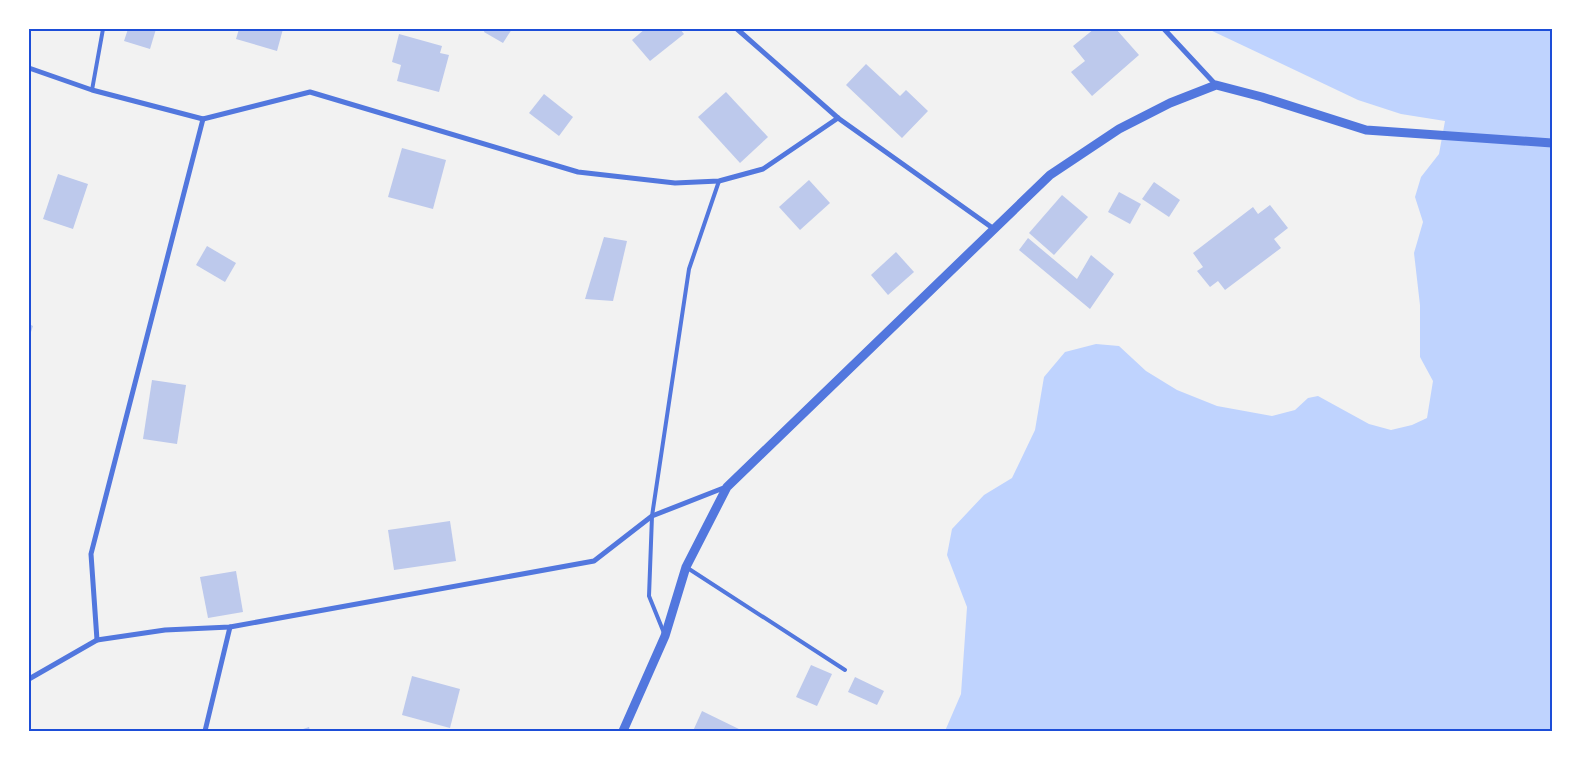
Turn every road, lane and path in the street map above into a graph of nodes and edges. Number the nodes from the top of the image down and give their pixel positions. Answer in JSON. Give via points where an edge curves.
{"nodes":[{"id":1,"x":103,"y":29,"type":"edge"},
{"id":2,"x":737,"y":29,"type":"edge"},
{"id":3,"x":1164,"y":29,"type":"edge"},
{"id":4,"x":29,"y":68,"type":"edge"},
{"id":5,"x":1216,"y":85,"type":"junction"},
{"id":6,"x":92,"y":90,"type":"junction"},
{"id":7,"x":838,"y":118,"type":"junction"},
{"id":8,"x":203,"y":119,"type":"junction"},
{"id":9,"x":1552,"y":143,"type":"edge"},
{"id":10,"x":719,"y":181,"type":"junction"},
{"id":11,"x":995,"y":230,"type":"junction"},
{"id":12,"x":727,"y":487,"type":"junction"},
{"id":13,"x":652,"y":516,"type":"junction"},
{"id":14,"x":686,"y":567,"type":"junction"},
{"id":15,"x":230,"y":628,"type":"junction"},
{"id":16,"x":665,"y":636,"type":"junction"},
{"id":17,"x":97,"y":640,"type":"junction"},
{"id":18,"x":845,"y":670,"type":"dead end"},
{"id":19,"x":29,"y":679,"type":"edge"},
{"id":20,"x":205,"y":731,"type":"edge"},
{"id":21,"x":623,"y":731,"type":"edge"}],
"edges":[{"from":1,"to":6,"type":"lane"},
{"from":2,"to":7,"type":"street"},
{"from":3,"to":5,"type":"street"},
{"from":4,"to":6,"type":"street"},
{"from":5,"to":9,"type":"street","via":[[1366,130]]},
{"from":5,"to":11,"type":"street","via":[[1119,129],[1050,175]]},
{"from":6,"to":8,"type":"street"},
{"from":7,"to":10,"type":"street","via":[[763,168]]},
{"from":7,"to":11,"type":"street"},
{"from":8,"to":10,"type":"street","via":[[310,92],[578,172],[675,183]]},
{"from":8,"to":17,"type":"street","via":[[91,554]]},
{"from":10,"to":13,"type":"lane","via":[[689,269]]},
{"from":11,"to":12,"type":"street"},
{"from":12,"to":13,"type":"street"},
{"from":12,"to":14,"type":"street"},
{"from":13,"to":15,"type":"street","via":[[594,560]]},
{"from":13,"to":16,"type":"lane","via":[[649,596]]},
{"from":14,"to":16,"type":"street"},
{"from":14,"to":18,"type":"lane"},
{"from":15,"to":17,"type":"street","via":[[164,630]]},
{"from":15,"to":20,"type":"street"},
{"from":16,"to":21,"type":"street"},
{"from":17,"to":19,"type":"street"}]}
